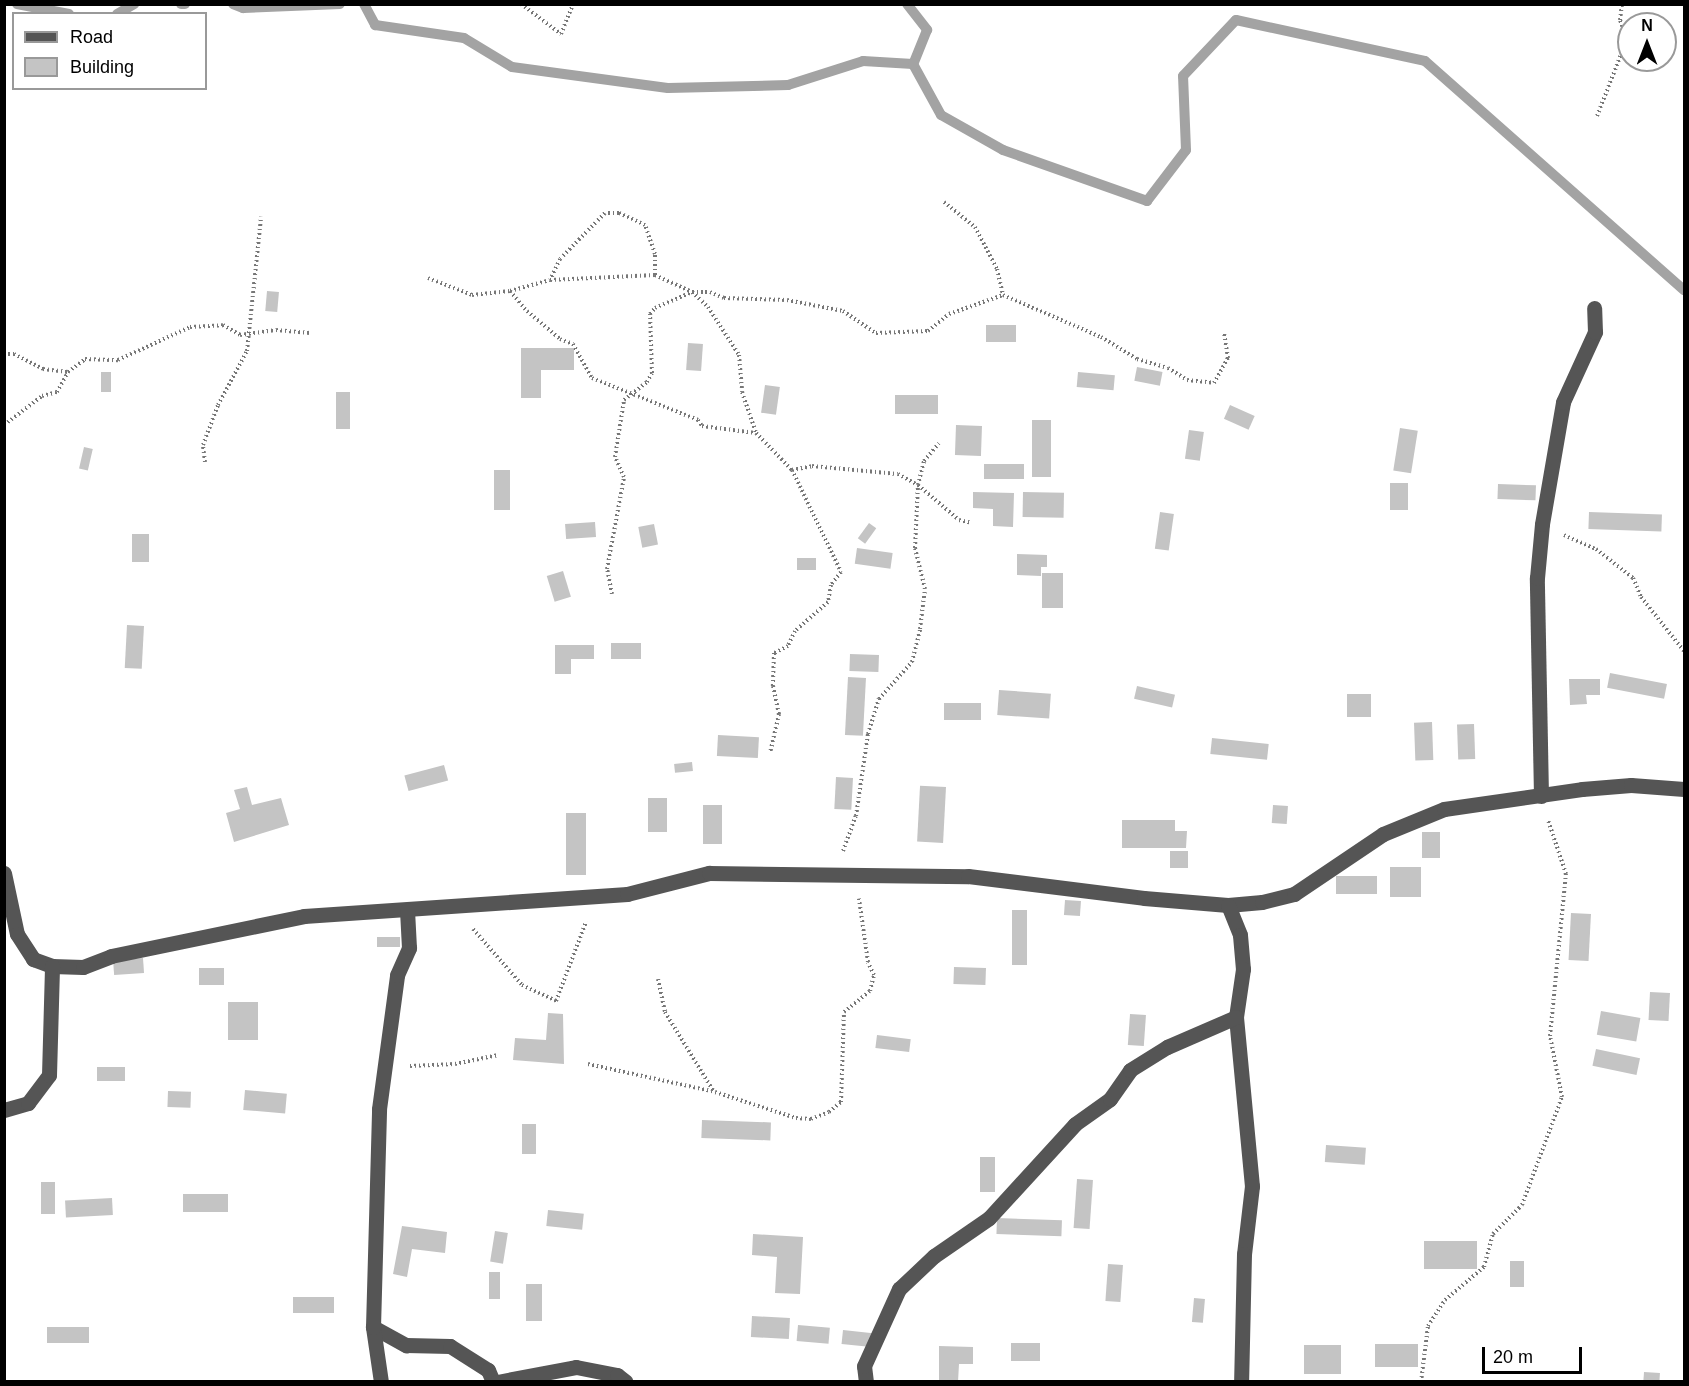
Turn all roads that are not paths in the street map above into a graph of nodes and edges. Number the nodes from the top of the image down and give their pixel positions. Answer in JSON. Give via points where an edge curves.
{"nodes":[{"id":1,"x":1594,"y":308,"type":"dead end"},
{"id":2,"x":1684,"y":789,"type":"edge"},
{"id":3,"x":1540,"y":796,"type":"junction"},
{"id":4,"x":4,"y":873,"type":"edge"},
{"id":5,"x":1228,"y":905,"type":"junction"},
{"id":6,"x":407,"y":910,"type":"junction"},
{"id":7,"x":52,"y":966,"type":"junction"},
{"id":8,"x":1236,"y":1017,"type":"junction"},
{"id":9,"x":4,"y":1110,"type":"edge"},
{"id":10,"x":373,"y":1327,"type":"junction"},
{"id":11,"x":381,"y":1382,"type":"edge"},
{"id":12,"x":495,"y":1382,"type":"edge"},
{"id":13,"x":626,"y":1382,"type":"edge"},
{"id":14,"x":866,"y":1382,"type":"edge"},
{"id":15,"x":1240,"y":1382,"type":"edge"}],
"edges":[{"from":1,"to":3,"type":"street","via":[[1595,332],[1563,402],[1542,524],[1537,578]]},
{"from":2,"to":3,"type":"street","via":[[1631,785]]},
{"from":3,"to":5,"type":"street","via":[[1444,809],[1383,834],[1294,894]]},
{"from":4,"to":7,"type":"street","via":[[17,934],[33,959]]},
{"from":5,"to":6,"type":"street","via":[[968,876],[709,873],[627,894]]},
{"from":5,"to":8,"type":"street","via":[[1240,935],[1243,969]]},
{"from":6,"to":7,"type":"street","via":[[304,916],[111,956],[83,967]]},
{"from":6,"to":10,"type":"street","via":[[409,948],[397,975],[383,1074]]},
{"from":7,"to":9,"type":"street","via":[[49,1075],[28,1103]]},
{"from":8,"to":14,"type":"street","via":[[1167,1047],[1130,1070],[1110,1099],[1075,1124],[989,1218],[934,1256],[899,1289],[864,1365]]},
{"from":8,"to":15,"type":"street","via":[[1252,1186],[1244,1254]]},
{"from":10,"to":11,"type":"street"},
{"from":10,"to":12,"type":"street","via":[[406,1345],[450,1346],[488,1370]]},
{"from":12,"to":13,"type":"street","via":[[576,1367],[617,1375]]}]}
